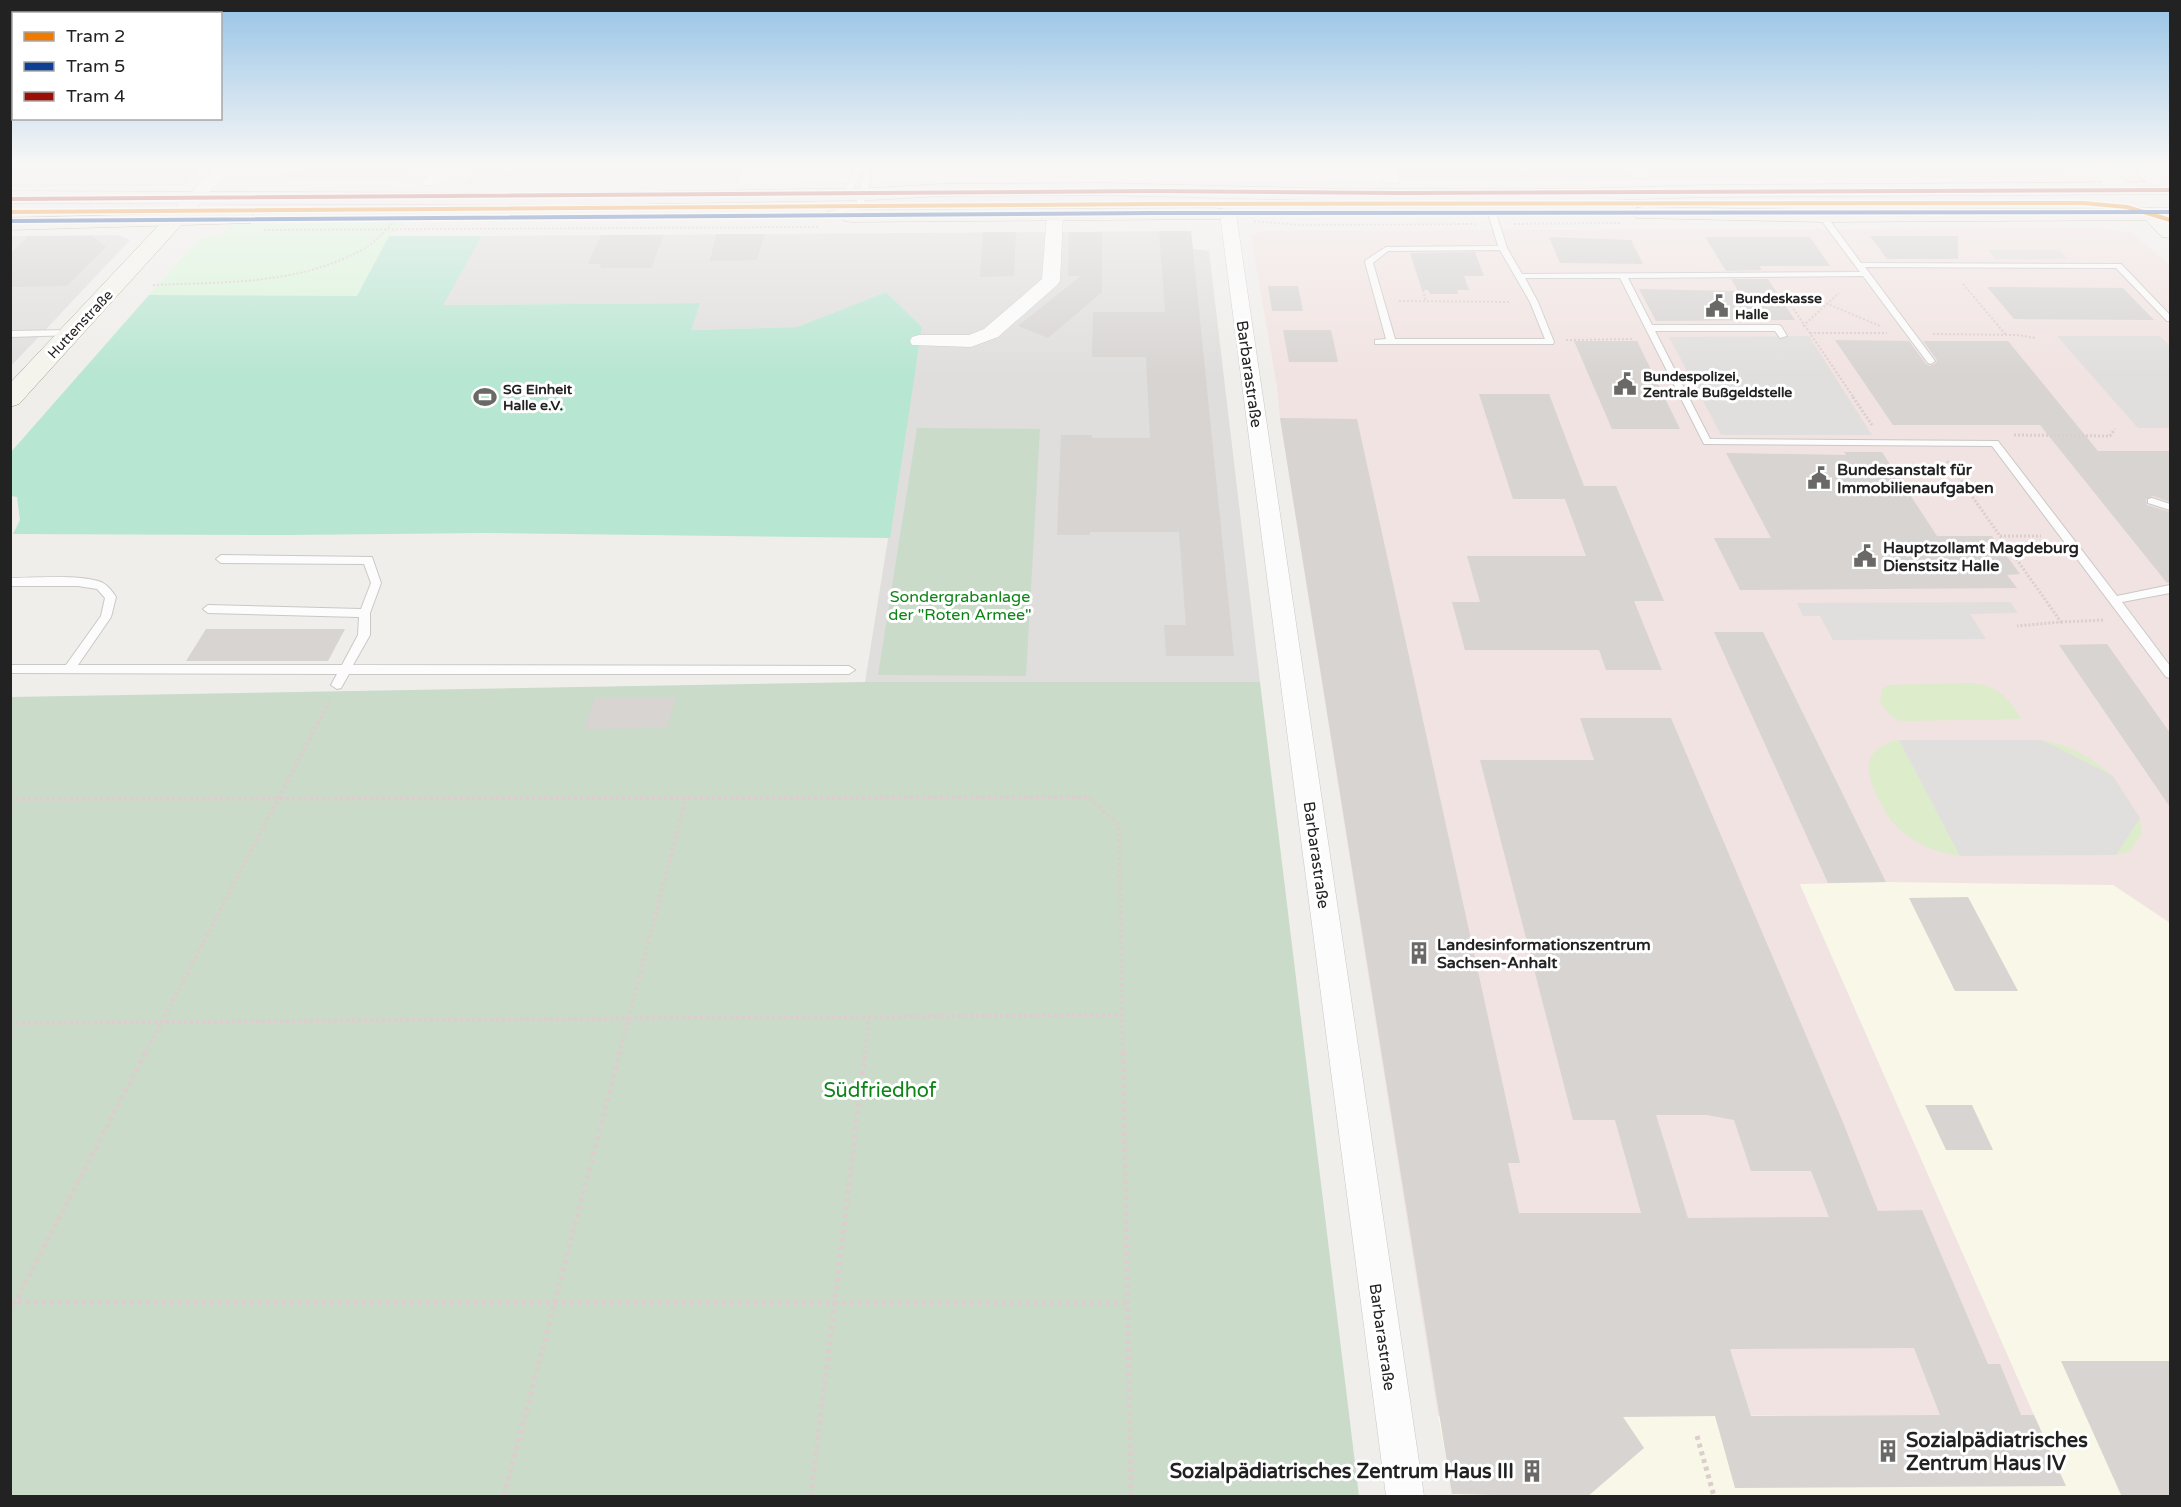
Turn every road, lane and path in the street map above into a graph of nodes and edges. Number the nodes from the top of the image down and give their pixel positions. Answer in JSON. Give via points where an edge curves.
{"nodes":[{"id":1,"x":163,"y":234,"type":"edge"},
{"id":2,"x":381,"y":234,"type":"edge"},
{"id":3,"x":1054,"y":234,"type":"edge"},
{"id":4,"x":1231,"y":234,"type":"edge"},
{"id":5,"x":1499,"y":234,"type":"edge"},
{"id":6,"x":1836,"y":234,"type":"edge"},
{"id":7,"x":91,"y":243,"type":"dead end"},
{"id":8,"x":1503,"y":248,"type":"junction"},
{"id":9,"x":1859,"y":265,"type":"junction"},
{"id":10,"x":1947,"y":265,"type":"junction"},
{"id":11,"x":1866,"y":274,"type":"junction"},
{"id":12,"x":10,"y":275,"type":"edge"},
{"id":13,"x":1520,"y":276,"type":"junction"},
{"id":14,"x":1623,"y":276,"type":"junction"},
{"id":15,"x":1770,"y":276,"type":"junction"},
{"id":16,"x":153,"y":285,"type":"dead end"},
{"id":17,"x":1423,"y":290,"type":"dead end"},
{"id":18,"x":1380,"y":301,"type":"junction"},
{"id":19,"x":1426,"y":301,"type":"junction"},
{"id":20,"x":1534,"y":302,"type":"junction"},
{"id":21,"x":1828,"y":304,"type":"junction"},
{"id":22,"x":2170,"y":319,"type":"edge"},
{"id":23,"x":1805,"y":326,"type":"junction"},
{"id":24,"x":1649,"y":328,"type":"junction"},
{"id":25,"x":1778,"y":328,"type":"junction"},
{"id":26,"x":71,"y":333,"type":"junction"},
{"id":27,"x":1896,"y":333,"type":"dead end"},
{"id":28,"x":10,"y":334,"type":"edge"},
{"id":29,"x":2006,"y":334,"type":"dead end"},
{"id":30,"x":1783,"y":336,"type":"dead end"},
{"id":31,"x":1655,"y":339,"type":"junction"},
{"id":32,"x":919,"y":341,"type":"dead end"},
{"id":33,"x":1378,"y":342,"type":"dead end"},
{"id":34,"x":1391,"y":342,"type":"junction"},
{"id":35,"x":1550,"y":342,"type":"junction"},
{"id":36,"x":1931,"y":361,"type":"dead end"},
{"id":37,"x":10,"y":399,"type":"edge"},
{"id":38,"x":2115,"y":429,"type":"dead end"},
{"id":39,"x":2020,"y":437,"type":"dead end"},
{"id":40,"x":1884,"y":442,"type":"junction"},
{"id":41,"x":1934,"y":443,"type":"junction"},
{"id":42,"x":2152,"y":501,"type":"dead end"},
{"id":43,"x":2170,"y":507,"type":"edge"},
{"id":44,"x":2000,"y":536,"type":"junction"},
{"id":45,"x":2066,"y":536,"type":"junction"},
{"id":46,"x":221,"y":559,"type":"dead end"},
{"id":47,"x":10,"y":582,"type":"edge"},
{"id":48,"x":2170,"y":589,"type":"edge"},
{"id":49,"x":2115,"y":600,"type":"junction"},
{"id":50,"x":208,"y":609,"type":"dead end"},
{"id":51,"x":365,"y":614,"type":"junction"},
{"id":52,"x":2130,"y":620,"type":"junction"},
{"id":53,"x":2061,"y":622,"type":"junction"},
{"id":54,"x":2017,"y":626,"type":"dead end"},
{"id":55,"x":10,"y":669,"type":"edge"},
{"id":56,"x":69,"y":669,"type":"junction"},
{"id":57,"x":345,"y":670,"type":"junction"},
{"id":58,"x":849,"y":670,"type":"dead end"},
{"id":59,"x":2170,"y":674,"type":"edge"},
{"id":60,"x":337,"y":686,"type":"joint"},
{"id":61,"x":279,"y":798,"type":"junction"},
{"id":62,"x":686,"y":798,"type":"junction"},
{"id":63,"x":10,"y":799,"type":"edge"},
{"id":64,"x":1122,"y":1015,"type":"junction"},
{"id":65,"x":869,"y":1017,"type":"junction"},
{"id":66,"x":629,"y":1018,"type":"junction"},
{"id":67,"x":163,"y":1022,"type":"junction"},
{"id":68,"x":10,"y":1023,"type":"edge"},
{"id":69,"x":13,"y":1302,"type":"edge"},
{"id":70,"x":554,"y":1302,"type":"junction"},
{"id":71,"x":834,"y":1303,"type":"junction"},
{"id":72,"x":1128,"y":1303,"type":"junction"},
{"id":73,"x":10,"y":1312,"type":"edge"},
{"id":74,"x":1696,"y":1436,"type":"dead end"},
{"id":75,"x":504,"y":1497,"type":"edge"},
{"id":76,"x":811,"y":1497,"type":"edge"},
{"id":77,"x":1131,"y":1497,"type":"edge"},
{"id":78,"x":1405,"y":1497,"type":"edge"},
{"id":79,"x":1714,"y":1497,"type":"edge"}],
"edges":[{"from":1,"to":26,"type":"street","name":"Huttenstraße"},
{"from":2,"to":16,"type":"path","via":[[367,247],[338,261],[288,276]]},
{"from":3,"to":32,"type":"street","via":[[1051,281],[991,333],[971,341]]},
{"from":4,"to":78,"type":"street","name":"Barbarastraße"},
{"from":5,"to":8,"type":"lane"},
{"from":6,"to":9,"type":"lane"},
{"from":7,"to":12,"type":"path"},
{"from":8,"to":13,"type":"lane"},
{"from":8,"to":18,"type":"lane","via":[[1386,249],[1369,262]]},
{"from":9,"to":10,"type":"lane"},
{"from":9,"to":11,"type":"lane"},
{"from":10,"to":22,"type":"lane","via":[[2118,266]]},
{"from":10,"to":29,"type":"path"},
{"from":11,"to":15,"type":"lane"},
{"from":11,"to":21,"type":"path","via":[[1852,280]]},
{"from":11,"to":36,"type":"lane"},
{"from":13,"to":14,"type":"lane"},
{"from":13,"to":20,"type":"lane"},
{"from":14,"to":15,"type":"lane"},
{"from":14,"to":24,"type":"lane"},
{"from":15,"to":21,"type":"path"},
{"from":15,"to":23,"type":"path"},
{"from":17,"to":19,"type":"path"},
{"from":18,"to":19,"type":"path"},
{"from":18,"to":34,"type":"lane"},
{"from":19,"to":20,"type":"path"},
{"from":20,"to":35,"type":"lane"},
{"from":21,"to":23,"type":"path"},
{"from":21,"to":27,"type":"path"},
{"from":23,"to":25,"type":"path"},
{"from":23,"to":40,"type":"path"},
{"from":24,"to":25,"type":"lane"},
{"from":24,"to":31,"type":"lane"},
{"from":25,"to":30,"type":"lane"},
{"from":26,"to":28,"type":"lane"},
{"from":26,"to":37,"type":"street","name":"Huttenstraße"},
{"from":31,"to":35,"type":"path"},
{"from":31,"to":40,"type":"lane","via":[[1707,442]]},
{"from":33,"to":34,"type":"lane"},
{"from":34,"to":35,"type":"lane"},
{"from":38,"to":39,"type":"path","via":[[2110,436]]},
{"from":40,"to":41,"type":"lane"},
{"from":41,"to":44,"type":"path"},
{"from":41,"to":45,"type":"lane","via":[[1995,443]]},
{"from":42,"to":43,"type":"lane"},
{"from":44,"to":45,"type":"path"},
{"from":44,"to":53,"type":"path"},
{"from":45,"to":49,"type":"lane"},
{"from":46,"to":51,"type":"lane","via":[[368,560],[376,583]]},
{"from":47,"to":56,"type":"lane","via":[[78,582],[100,586],[111,597],[106,617]]},
{"from":48,"to":49,"type":"lane"},
{"from":49,"to":52,"type":"lane"},
{"from":50,"to":51,"type":"lane"},
{"from":51,"to":57,"type":"lane","via":[[364,636]]},
{"from":52,"to":53,"type":"path"},
{"from":52,"to":59,"type":"lane"},
{"from":53,"to":54,"type":"path"},
{"from":55,"to":56,"type":"lane"},
{"from":56,"to":57,"type":"lane"},
{"from":57,"to":58,"type":"lane"},
{"from":57,"to":60,"type":"lane"},
{"from":60,"to":61,"type":"path"},
{"from":61,"to":62,"type":"path"},
{"from":61,"to":63,"type":"path"},
{"from":61,"to":67,"type":"path"},
{"from":62,"to":64,"type":"path","via":[[1088,797],[1119,825]]},
{"from":62,"to":66,"type":"path"},
{"from":64,"to":65,"type":"path"},
{"from":64,"to":72,"type":"path"},
{"from":65,"to":66,"type":"path"},
{"from":65,"to":71,"type":"path"},
{"from":66,"to":67,"type":"path"},
{"from":66,"to":70,"type":"path"},
{"from":67,"to":68,"type":"path"},
{"from":67,"to":69,"type":"path"},
{"from":69,"to":70,"type":"path"},
{"from":69,"to":73,"type":"path"},
{"from":70,"to":71,"type":"path"},
{"from":70,"to":75,"type":"path"},
{"from":71,"to":72,"type":"path"},
{"from":71,"to":76,"type":"path"},
{"from":72,"to":77,"type":"path"},
{"from":74,"to":79,"type":"path"}]}
